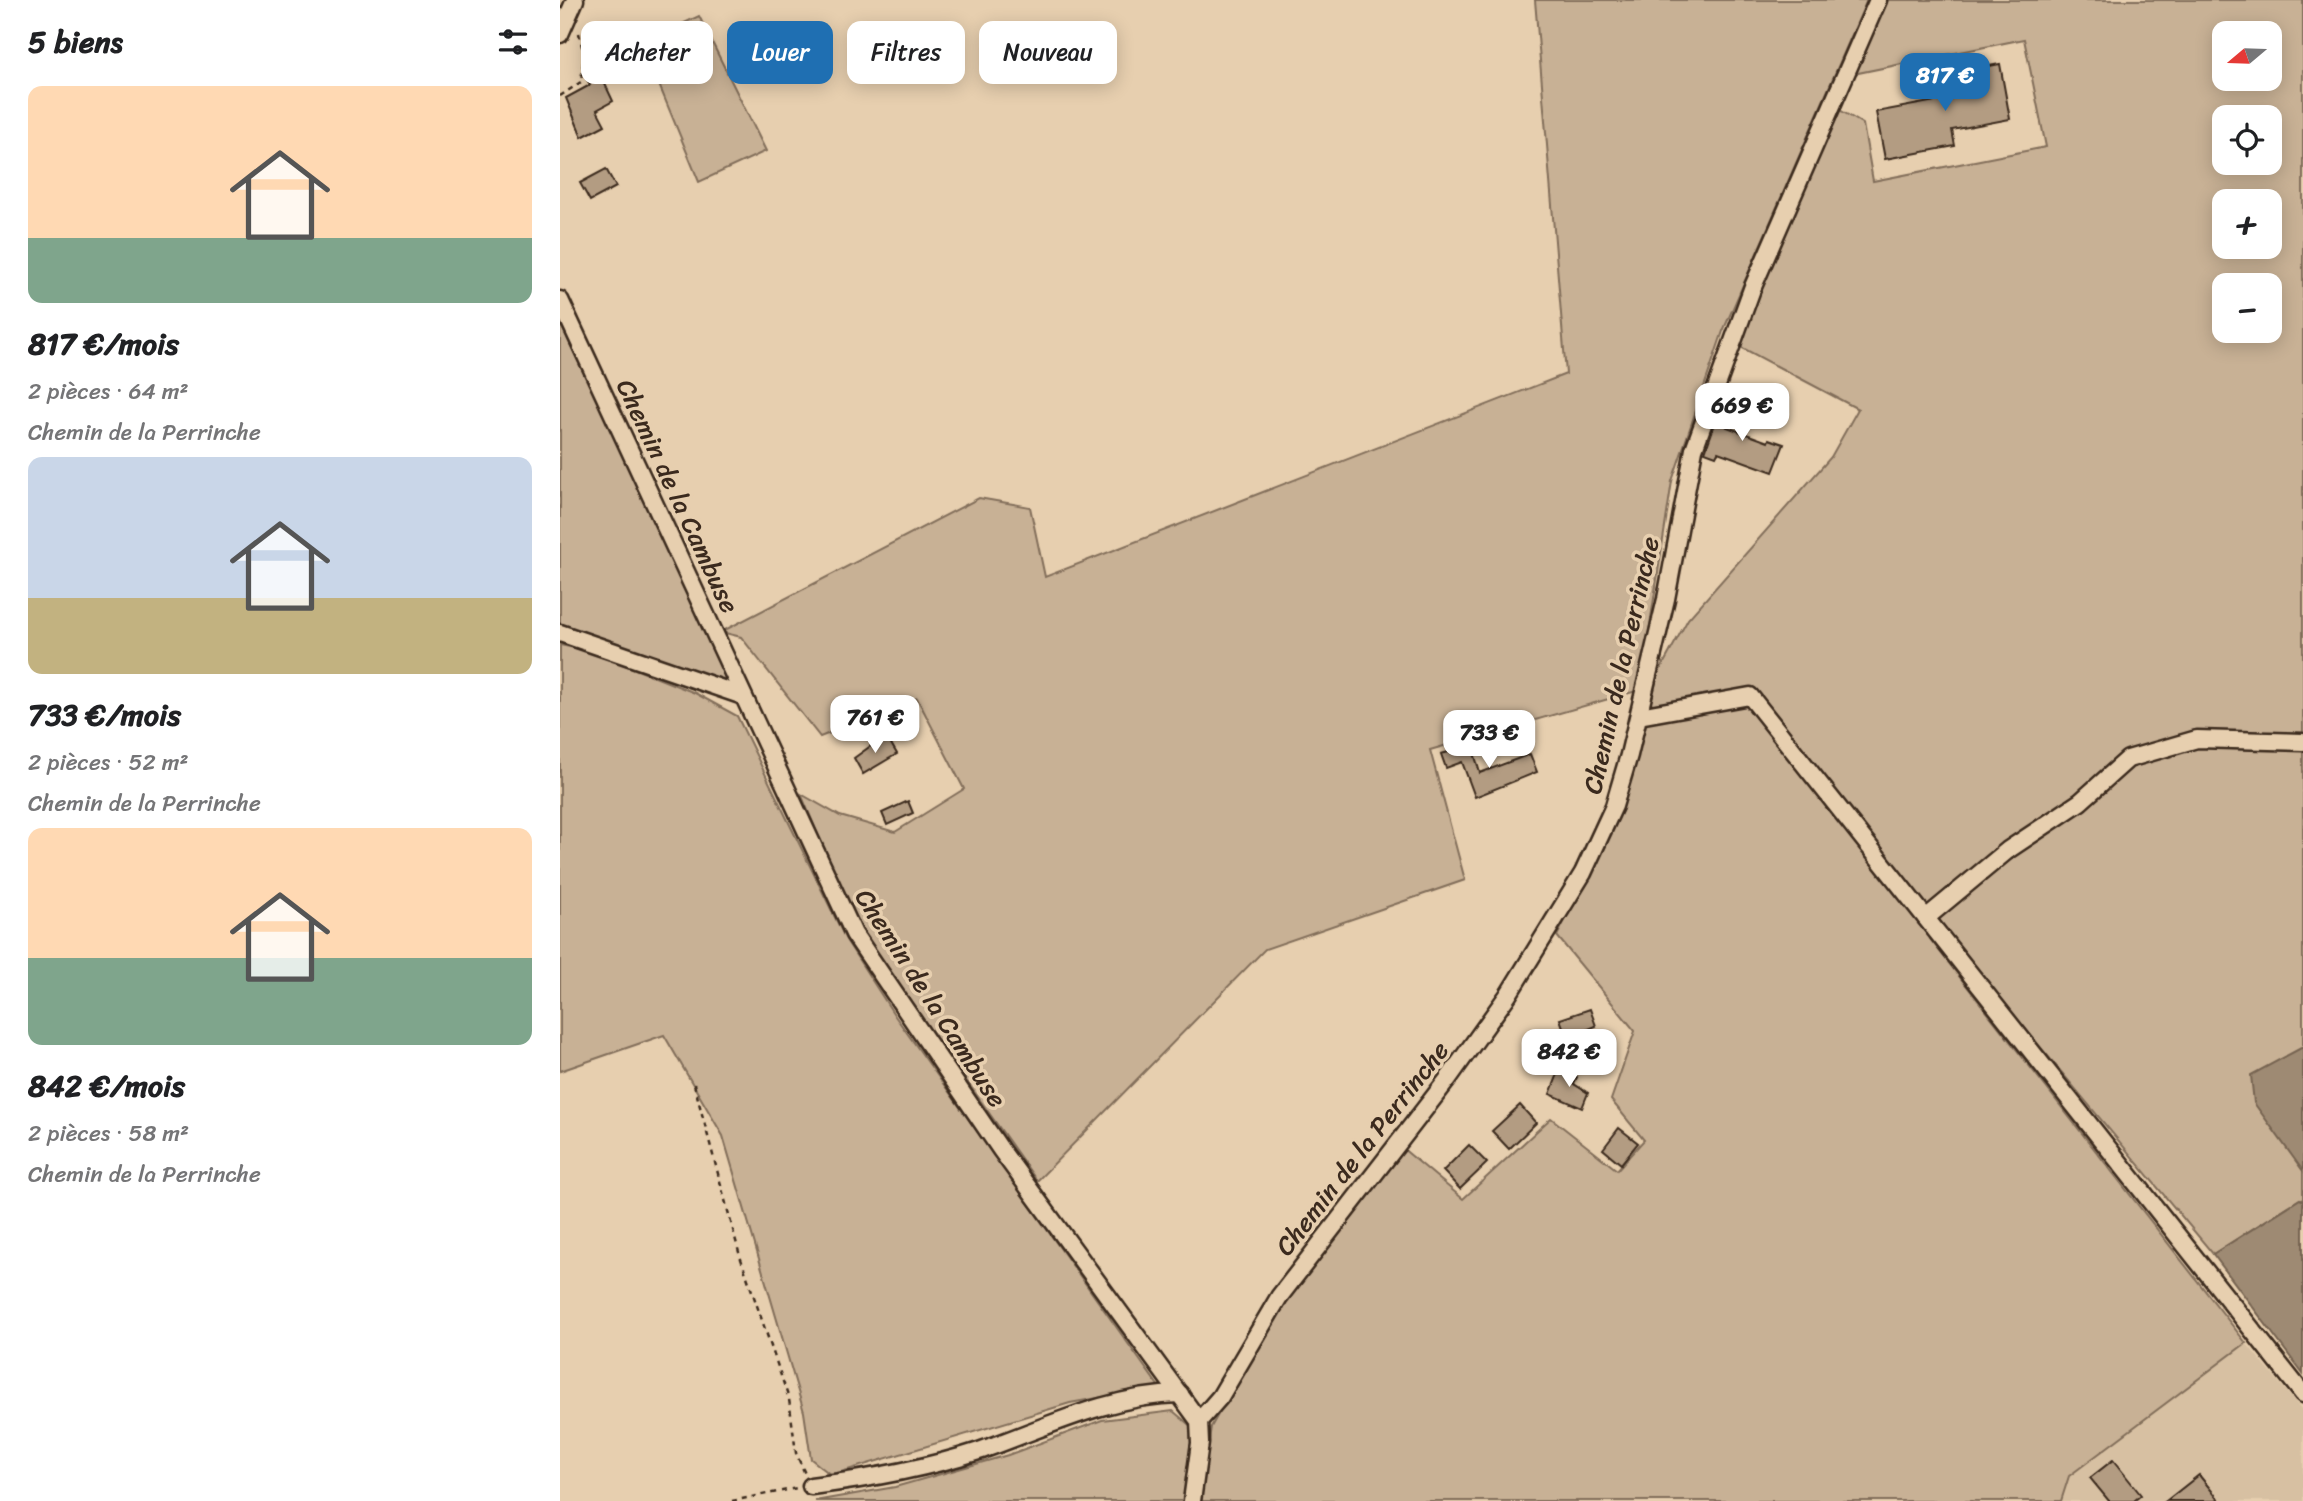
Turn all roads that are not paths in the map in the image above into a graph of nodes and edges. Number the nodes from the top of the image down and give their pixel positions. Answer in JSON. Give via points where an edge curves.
{"nodes":[{"id":1,"x":1878,"y":0,"type":"edge"},
{"id":2,"x":573,"y":5,"type":"edge"},
{"id":3,"x":560,"y":34,"type":"edge"},
{"id":4,"x":560,"y":300,"type":"edge"},
{"id":5,"x":560,"y":633,"type":"edge"},
{"id":6,"x":743,"y":696,"type":"junction"},
{"id":7,"x":1639,"y":716,"type":"junction"},
{"id":8,"x":2303,"y":741,"type":"edge"},
{"id":9,"x":1926,"y":918,"type":"junction"},
{"id":10,"x":1180,"y":1394,"type":"junction"},
{"id":11,"x":2303,"y":1394,"type":"edge"},
{"id":12,"x":1199,"y":1421,"type":"junction"},
{"id":13,"x":811,"y":1486,"type":"road end"},
{"id":14,"x":1192,"y":1501,"type":"edge"}],
"edges":[{"from":1,"to":7,"type":"street","name":"Chemin de la Perrinche","via":[[1752,289],[1694,449]]},
{"from":2,"to":3,"type":"street"},
{"from":4,"to":6,"type":"street","name":"Chemin de la Cambuse"},
{"from":5,"to":6,"type":"street"},
{"from":6,"to":10,"type":"street","name":"Chemin de la Cambuse","via":[[854,934],[1001,1150]]},
{"from":7,"to":9,"type":"street","via":[[1750,696]]},
{"from":7,"to":12,"type":"street","name":"Chemin de la Perrinche","via":[[1614,806],[1549,933],[1448,1079],[1279,1297],[1220,1397]]},
{"from":8,"to":9,"type":"street","via":[[2197,739],[2128,759],[2080,802],[2008,850]]},
{"from":9,"to":11,"type":"street"},
{"from":10,"to":12,"type":"street","name":"Chemin de la Cambuse"},
{"from":10,"to":13,"type":"street","via":[[1115,1402],[903,1472]]},
{"from":12,"to":14,"type":"street"}]}
